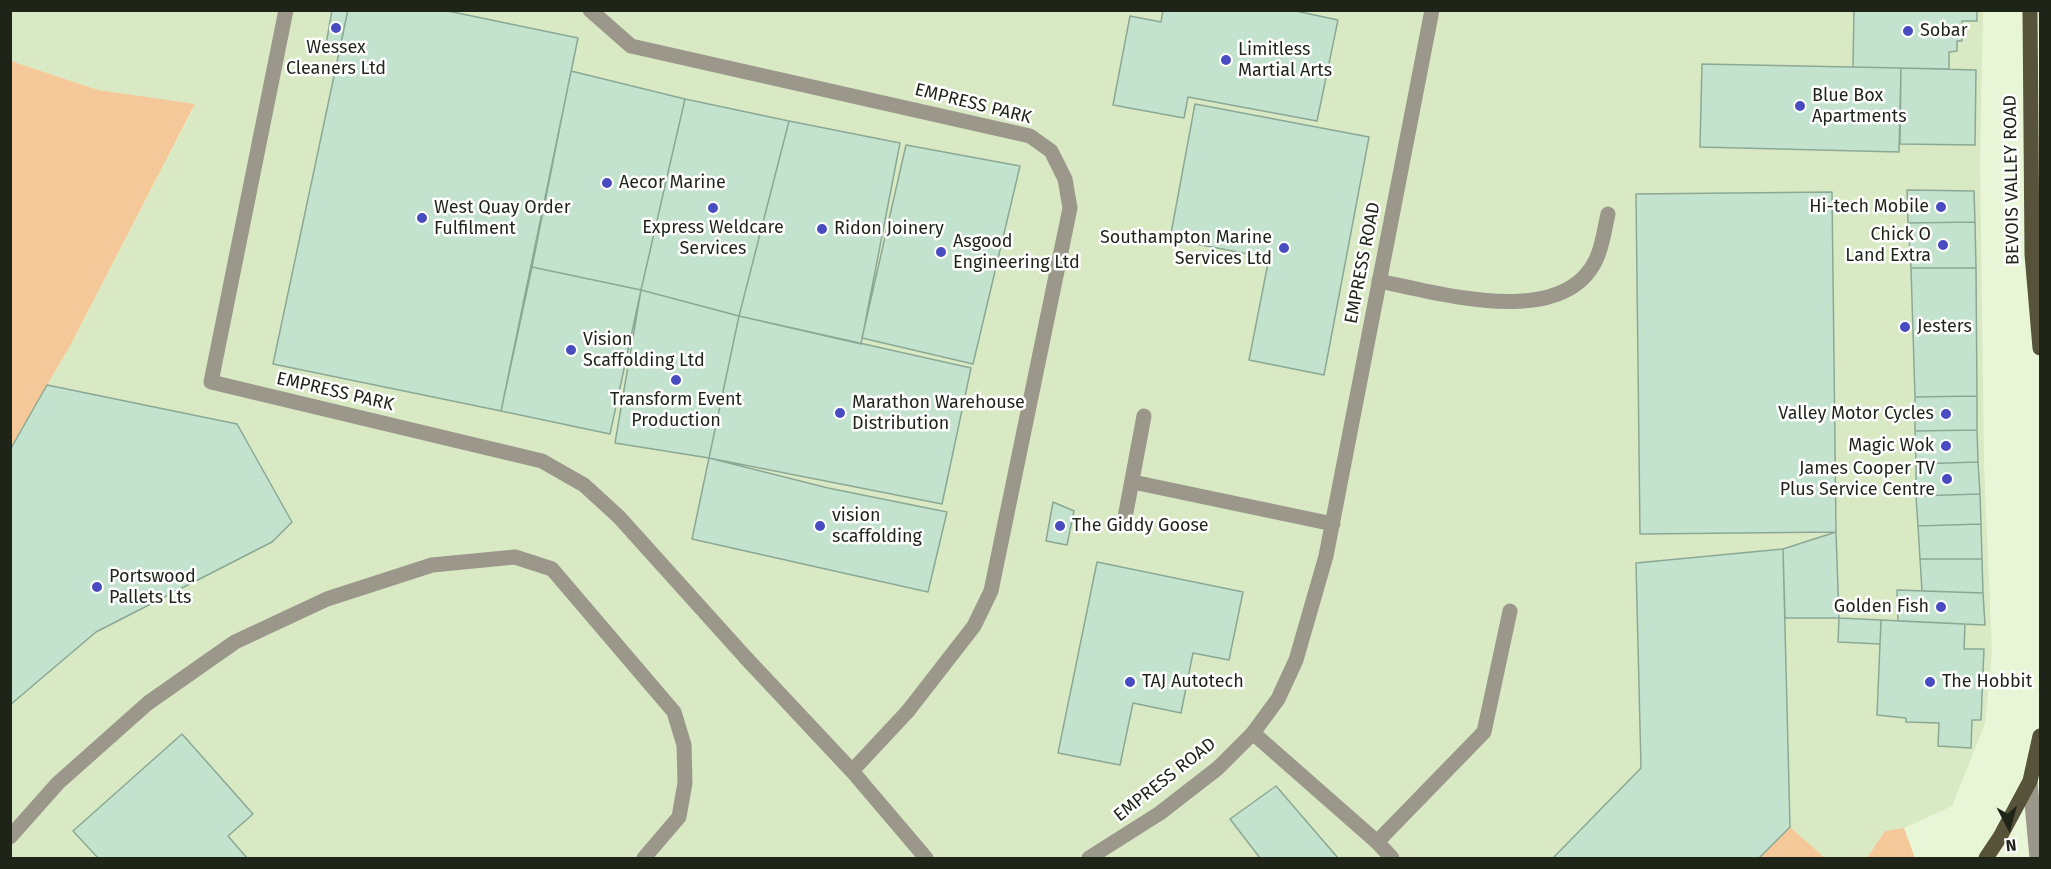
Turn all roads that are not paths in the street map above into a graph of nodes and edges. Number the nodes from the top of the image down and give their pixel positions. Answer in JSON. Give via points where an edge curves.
{"nodes":[{"id":1,"x":286,"y":10,"type":"edge"},
{"id":2,"x":590,"y":10,"type":"edge"},
{"id":3,"x":1432,"y":10,"type":"edge"},
{"id":4,"x":2030,"y":10,"type":"edge"},
{"id":5,"x":1608,"y":214,"type":"dead end"},
{"id":6,"x":1379,"y":281,"type":"junction"},
{"id":7,"x":2040,"y":348,"type":"edge"},
{"id":8,"x":1144,"y":416,"type":"dead end"},
{"id":9,"x":1133,"y":482,"type":"junction"},
{"id":10,"x":1124,"y":523,"type":"dead end"},
{"id":11,"x":1333,"y":524,"type":"junction"},
{"id":12,"x":1510,"y":610,"type":"dead end"},
{"id":13,"x":1253,"y":733,"type":"junction"},
{"id":14,"x":2040,"y":736,"type":"edge"},
{"id":15,"x":852,"y":771,"type":"junction"},
{"id":16,"x":2030,"y":781,"type":"junction"},
{"id":17,"x":10,"y":837,"type":"edge"},
{"id":18,"x":1377,"y":842,"type":"junction"},
{"id":19,"x":644,"y":858,"type":"edge"},
{"id":20,"x":926,"y":858,"type":"edge"},
{"id":21,"x":1089,"y":858,"type":"edge"},
{"id":22,"x":1392,"y":858,"type":"edge"},
{"id":23,"x":1986,"y":858,"type":"edge"},
{"id":24,"x":2037,"y":858,"type":"edge"}],
"edges":[{"from":1,"to":15,"type":"street","name":"EMPRESS PARK","via":[[211,382],[542,462],[584,485],[619,517]]},
{"from":2,"to":15,"type":"street","name":"EMPRESS PARK","via":[[630,46],[1030,136],[1051,151],[1065,179],[1070,208],[991,591],[974,626],[908,711]]},
{"from":3,"to":6,"type":"street","name":"EMPRESS ROAD"},
{"from":4,"to":7,"type":"main road","name":"BEVOIS VALLEY ROAD","via":[[2032,254]]},
{"from":5,"to":6,"type":"street","via":[[1598,255],[1581,280],[1556,296],[1527,302],[1488,301]]},
{"from":6,"to":11,"type":"street","name":"EMPRESS ROAD"},
{"from":8,"to":9,"type":"street"},
{"from":9,"to":10,"type":"street"},
{"from":9,"to":11,"type":"street"},
{"from":11,"to":13,"type":"street","name":"EMPRESS ROAD","via":[[1296,660],[1278,699]]},
{"from":12,"to":18,"type":"street","via":[[1484,732]]},
{"from":13,"to":18,"type":"street"},
{"from":13,"to":21,"type":"street","name":"EMPRESS ROAD","via":[[1218,768],[1160,813]]},
{"from":14,"to":16,"type":"main road"},
{"from":15,"to":20,"type":"street"},
{"from":16,"to":23,"type":"main road"},
{"from":16,"to":24,"type":"street"},
{"from":17,"to":19,"type":"street","via":[[58,783],[148,703],[235,642],[327,599],[432,565],[515,556],[552,569],[674,712],[684,745],[685,783],[679,817]]},
{"from":18,"to":22,"type":"street"}]}
